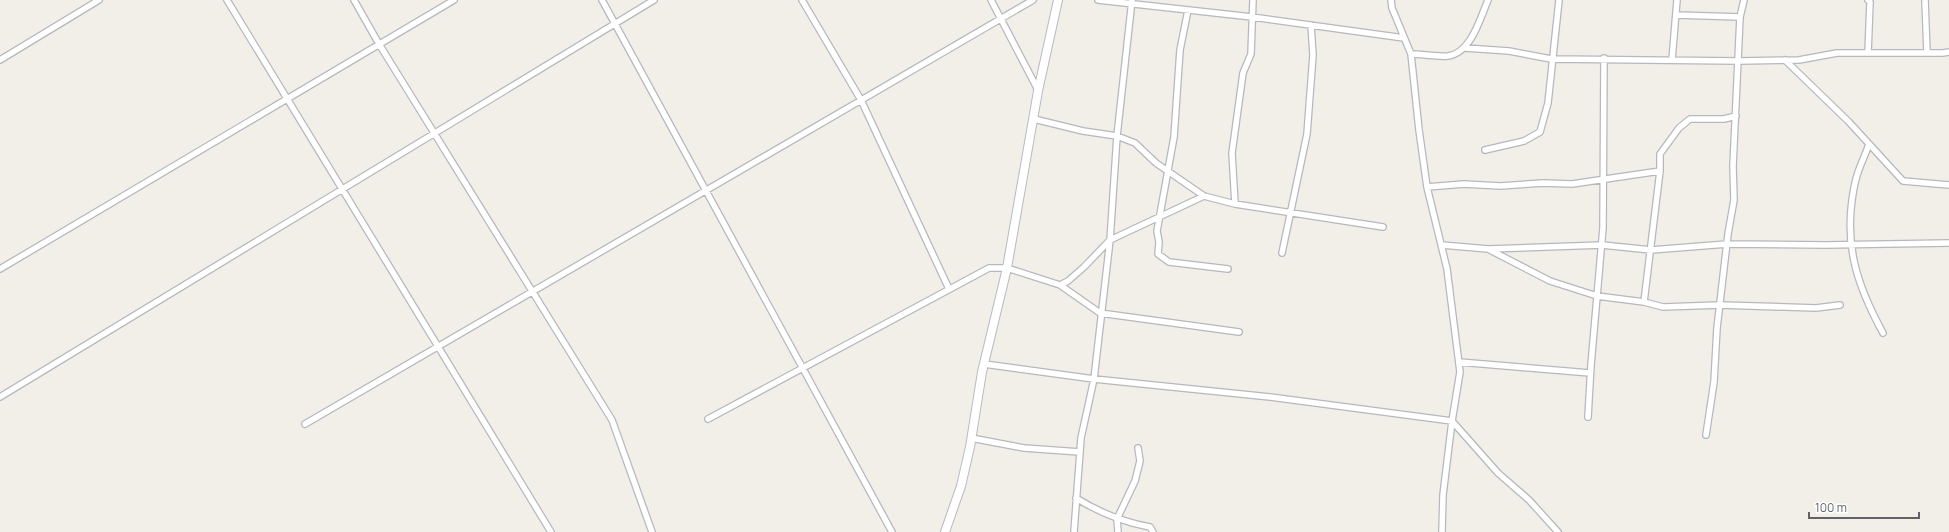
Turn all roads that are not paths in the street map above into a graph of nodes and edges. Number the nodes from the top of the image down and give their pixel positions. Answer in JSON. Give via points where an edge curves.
{"nodes":[{"id":1,"x":99,"y":0,"type":"edge"},
{"id":2,"x":228,"y":0,"type":"edge"},
{"id":3,"x":354,"y":0,"type":"edge"},
{"id":4,"x":454,"y":0,"type":"edge"},
{"id":5,"x":602,"y":0,"type":"edge"},
{"id":6,"x":654,"y":0,"type":"edge"},
{"id":7,"x":802,"y":0,"type":"edge"},
{"id":8,"x":992,"y":0,"type":"edge"},
{"id":9,"x":1033,"y":0,"type":"edge"},
{"id":10,"x":1058,"y":0,"type":"edge"},
{"id":11,"x":1098,"y":0,"type":"edge"},
{"id":12,"x":1253,"y":0,"type":"edge"},
{"id":13,"x":1391,"y":0,"type":"edge"},
{"id":14,"x":1488,"y":0,"type":"edge"},
{"id":15,"x":1559,"y":0,"type":"edge"},
{"id":16,"x":1677,"y":0,"type":"edge"},
{"id":17,"x":1744,"y":0,"type":"edge"},
{"id":18,"x":1868,"y":0,"type":"edge"},
{"id":19,"x":1925,"y":0,"type":"edge"},
{"id":20,"x":1131,"y":2,"type":"edge"},
{"id":21,"x":1188,"y":10,"type":"junction"},
{"id":22,"x":1676,"y":15,"type":"junction"},
{"id":23,"x":1740,"y":17,"type":"junction"},
{"id":24,"x":1001,"y":18,"type":"junction"},
{"id":25,"x":1252,"y":18,"type":"junction"},
{"id":26,"x":616,"y":24,"type":"junction"},
{"id":27,"x":1311,"y":26,"type":"junction"},
{"id":28,"x":1404,"y":38,"type":"junction"},
{"id":29,"x":379,"y":44,"type":"junction"},
{"id":30,"x":1464,"y":48,"type":"junction"},
{"id":31,"x":1949,"y":52,"type":"edge"},
{"id":32,"x":1868,"y":53,"type":"junction"},
{"id":33,"x":1927,"y":53,"type":"junction"},
{"id":34,"x":1411,"y":54,"type":"junction"},
{"id":35,"x":1604,"y":58,"type":"junction"},
{"id":36,"x":1551,"y":59,"type":"junction"},
{"id":37,"x":0,"y":60,"type":"edge"},
{"id":38,"x":1672,"y":60,"type":"junction"},
{"id":39,"x":1785,"y":60,"type":"junction"},
{"id":40,"x":1739,"y":61,"type":"junction"},
{"id":41,"x":1038,"y":91,"type":"junction"},
{"id":42,"x":288,"y":99,"type":"junction"},
{"id":43,"x":861,"y":100,"type":"junction"},
{"id":44,"x":1736,"y":116,"type":"junction"},
{"id":45,"x":1034,"y":119,"type":"junction"},
{"id":46,"x":434,"y":134,"type":"junction"},
{"id":47,"x":1117,"y":136,"type":"junction"},
{"id":48,"x":1869,"y":144,"type":"junction"},
{"id":49,"x":1485,"y":150,"type":"dead end"},
{"id":50,"x":1660,"y":171,"type":"junction"},
{"id":51,"x":1169,"y":172,"type":"junction"},
{"id":52,"x":1604,"y":179,"type":"junction"},
{"id":53,"x":1949,"y":185,"type":"edge"},
{"id":54,"x":1428,"y":187,"type":"junction"},
{"id":55,"x":343,"y":189,"type":"junction"},
{"id":56,"x":706,"y":190,"type":"junction"},
{"id":57,"x":1204,"y":196,"type":"junction"},
{"id":58,"x":1235,"y":204,"type":"junction"},
{"id":59,"x":1290,"y":213,"type":"junction"},
{"id":60,"x":1161,"y":215,"type":"junction"},
{"id":61,"x":1383,"y":227,"type":"dead end"},
{"id":62,"x":1110,"y":240,"type":"junction"},
{"id":63,"x":1949,"y":243,"type":"edge"},
{"id":64,"x":1727,"y":244,"type":"junction"},
{"id":65,"x":1442,"y":245,"type":"junction"},
{"id":66,"x":1602,"y":245,"type":"junction"},
{"id":67,"x":1850,"y":245,"type":"junction"},
{"id":68,"x":1488,"y":249,"type":"junction"},
{"id":69,"x":1651,"y":250,"type":"junction"},
{"id":70,"x":1282,"y":253,"type":"dead end"},
{"id":71,"x":1007,"y":268,"type":"junction"},
{"id":72,"x":0,"y":269,"type":"edge"},
{"id":73,"x":1228,"y":269,"type":"dead end"},
{"id":74,"x":1060,"y":285,"type":"junction"},
{"id":75,"x":949,"y":289,"type":"junction"},
{"id":76,"x":533,"y":291,"type":"junction"},
{"id":77,"x":1597,"y":296,"type":"junction"},
{"id":78,"x":1644,"y":302,"type":"junction"},
{"id":79,"x":1720,"y":305,"type":"junction"},
{"id":80,"x":1840,"y":305,"type":"dead end"},
{"id":81,"x":1100,"y":313,"type":"junction"},
{"id":82,"x":1239,"y":332,"type":"dead end"},
{"id":83,"x":1883,"y":333,"type":"dead end"},
{"id":84,"x":438,"y":346,"type":"junction"},
{"id":85,"x":1459,"y":362,"type":"junction"},
{"id":86,"x":984,"y":364,"type":"junction"},
{"id":87,"x":803,"y":367,"type":"junction"},
{"id":88,"x":1590,"y":373,"type":"junction"},
{"id":89,"x":1094,"y":379,"type":"junction"},
{"id":90,"x":0,"y":398,"type":"edge"},
{"id":91,"x":1588,"y":417,"type":"dead end"},
{"id":92,"x":708,"y":419,"type":"dead end"},
{"id":93,"x":1452,"y":421,"type":"junction"},
{"id":94,"x":305,"y":424,"type":"dead end"},
{"id":95,"x":1706,"y":435,"type":"dead end"},
{"id":96,"x":971,"y":438,"type":"junction"},
{"id":97,"x":1138,"y":448,"type":"dead end"},
{"id":98,"x":1080,"y":452,"type":"junction"},
{"id":99,"x":1076,"y":498,"type":"junction"},
{"id":100,"x":1117,"y":519,"type":"junction"},
{"id":101,"x":552,"y":532,"type":"edge"},
{"id":102,"x":652,"y":532,"type":"edge"},
{"id":103,"x":892,"y":532,"type":"edge"},
{"id":104,"x":945,"y":532,"type":"edge"},
{"id":105,"x":1074,"y":532,"type":"edge"},
{"id":106,"x":1118,"y":532,"type":"edge"},
{"id":107,"x":1153,"y":532,"type":"edge"},
{"id":108,"x":1442,"y":532,"type":"edge"},
{"id":109,"x":1558,"y":532,"type":"edge"}],
"edges":[{"from":1,"to":37,"type":"street"},
{"from":2,"to":42,"type":"street"},
{"from":3,"to":29,"type":"street"},
{"from":4,"to":29,"type":"street"},
{"from":5,"to":26,"type":"street"},
{"from":6,"to":26,"type":"street"},
{"from":7,"to":43,"type":"street"},
{"from":8,"to":24,"type":"street"},
{"from":9,"to":24,"type":"street"},
{"from":10,"to":41,"type":"street"},
{"from":11,"to":20,"type":"street"},
{"from":12,"to":25,"type":"street"},
{"from":13,"to":28,"type":"street"},
{"from":14,"to":30,"type":"street"},
{"from":15,"to":36,"type":"street"},
{"from":16,"to":22,"type":"street"},
{"from":17,"to":23,"type":"street"},
{"from":18,"to":32,"type":"street"},
{"from":19,"to":33,"type":"street"},
{"from":20,"to":21,"type":"street"},
{"from":20,"to":47,"type":"street"},
{"from":21,"to":25,"type":"street"},
{"from":21,"to":51,"type":"street","via":[[1180,50]]},
{"from":22,"to":23,"type":"street"},
{"from":22,"to":38,"type":"street"},
{"from":23,"to":40,"type":"street"},
{"from":24,"to":41,"type":"street"},
{"from":24,"to":43,"type":"street"},
{"from":25,"to":27,"type":"street"},
{"from":25,"to":58,"type":"street","via":[[1251,54],[1243,73],[1232,153]]},
{"from":26,"to":46,"type":"street"},
{"from":26,"to":56,"type":"street"},
{"from":27,"to":28,"type":"street"},
{"from":27,"to":59,"type":"street","via":[[1313,55],[1307,134]]},
{"from":28,"to":34,"type":"street"},
{"from":29,"to":42,"type":"street"},
{"from":29,"to":46,"type":"street"},
{"from":30,"to":34,"type":"street","via":[[1449,56]]},
{"from":30,"to":36,"type":"street","via":[[1509,51]]},
{"from":31,"to":33,"type":"street"},
{"from":32,"to":33,"type":"street"},
{"from":32,"to":39,"type":"street","via":[[1837,53]]},
{"from":34,"to":54,"type":"street"},
{"from":35,"to":36,"type":"street"},
{"from":35,"to":38,"type":"street"},
{"from":35,"to":52,"type":"street"},
{"from":36,"to":49,"type":"street","via":[[1548,103],[1540,132],[1524,141]]},
{"from":38,"to":40,"type":"street"},
{"from":39,"to":40,"type":"street"},
{"from":39,"to":48,"type":"street"},
{"from":40,"to":44,"type":"street"},
{"from":41,"to":45,"type":"street"},
{"from":42,"to":55,"type":"street"},
{"from":42,"to":72,"type":"street"},
{"from":43,"to":56,"type":"street"},
{"from":43,"to":75,"type":"street"},
{"from":44,"to":50,"type":"street","via":[[1724,119],[1690,119],[1679,128],[1660,154]]},
{"from":44,"to":64,"type":"street","via":[[1734,200]]},
{"from":45,"to":47,"type":"street"},
{"from":45,"to":71,"type":"street"},
{"from":46,"to":55,"type":"street"},
{"from":46,"to":76,"type":"street"},
{"from":47,"to":51,"type":"street","via":[[1135,143]]},
{"from":47,"to":62,"type":"street"},
{"from":48,"to":53,"type":"street","via":[[1902,181]]},
{"from":48,"to":67,"type":"street","via":[[1855,180],[1850,214]]},
{"from":50,"to":52,"type":"street"},
{"from":50,"to":69,"type":"street"},
{"from":51,"to":57,"type":"street"},
{"from":51,"to":60,"type":"street"},
{"from":52,"to":54,"type":"street","via":[[1572,184],[1464,184]]},
{"from":52,"to":66,"type":"street"},
{"from":54,"to":65,"type":"street"},
{"from":55,"to":84,"type":"street"},
{"from":55,"to":90,"type":"street"},
{"from":56,"to":76,"type":"street"},
{"from":56,"to":87,"type":"street"},
{"from":57,"to":58,"type":"street"},
{"from":57,"to":60,"type":"street"},
{"from":58,"to":59,"type":"street"},
{"from":59,"to":61,"type":"street"},
{"from":59,"to":70,"type":"street"},
{"from":60,"to":62,"type":"street"},
{"from":60,"to":73,"type":"street","via":[[1156,231],[1159,242],[1158,254],[1169,262]]},
{"from":62,"to":74,"type":"street","via":[[1084,268]]},
{"from":62,"to":81,"type":"street"},
{"from":63,"to":67,"type":"street"},
{"from":64,"to":67,"type":"street"},
{"from":64,"to":69,"type":"street"},
{"from":64,"to":79,"type":"street"},
{"from":65,"to":68,"type":"street"},
{"from":65,"to":85,"type":"street"},
{"from":66,"to":68,"type":"street"},
{"from":66,"to":69,"type":"street"},
{"from":66,"to":77,"type":"street"},
{"from":67,"to":83,"type":"street","via":[[1858,281],[1867,305]]},
{"from":68,"to":77,"type":"street","via":[[1550,281]]},
{"from":69,"to":78,"type":"street"},
{"from":71,"to":74,"type":"street"},
{"from":71,"to":75,"type":"street","via":[[989,268]]},
{"from":71,"to":86,"type":"street"},
{"from":74,"to":81,"type":"street"},
{"from":75,"to":87,"type":"street"},
{"from":76,"to":84,"type":"street"},
{"from":76,"to":102,"type":"street","via":[[612,420]]},
{"from":77,"to":78,"type":"street"},
{"from":77,"to":88,"type":"street"},
{"from":78,"to":79,"type":"street","via":[[1664,307]]},
{"from":79,"to":80,"type":"street","via":[[1816,308]]},
{"from":79,"to":95,"type":"street","via":[[1714,382]]},
{"from":81,"to":82,"type":"street"},
{"from":81,"to":89,"type":"street"},
{"from":84,"to":94,"type":"street"},
{"from":84,"to":101,"type":"street"},
{"from":85,"to":88,"type":"street"},
{"from":85,"to":93,"type":"street","via":[[1460,372]]},
{"from":86,"to":89,"type":"street"},
{"from":86,"to":96,"type":"street"},
{"from":87,"to":92,"type":"street"},
{"from":87,"to":103,"type":"street"},
{"from":88,"to":91,"type":"street"},
{"from":89,"to":93,"type":"street","via":[[1270,397]]},
{"from":89,"to":98,"type":"street"},
{"from":93,"to":108,"type":"street","via":[[1443,496]]},
{"from":93,"to":109,"type":"street","via":[[1498,473],[1530,500]]},
{"from":96,"to":98,"type":"street","via":[[1024,448]]},
{"from":96,"to":104,"type":"street","via":[[961,486]]},
{"from":97,"to":100,"type":"street","via":[[1140,461]]},
{"from":98,"to":99,"type":"street"},
{"from":99,"to":100,"type":"street"},
{"from":99,"to":105,"type":"street"},
{"from":100,"to":106,"type":"street"},
{"from":100,"to":107,"type":"street","via":[[1150,527]]}]}
